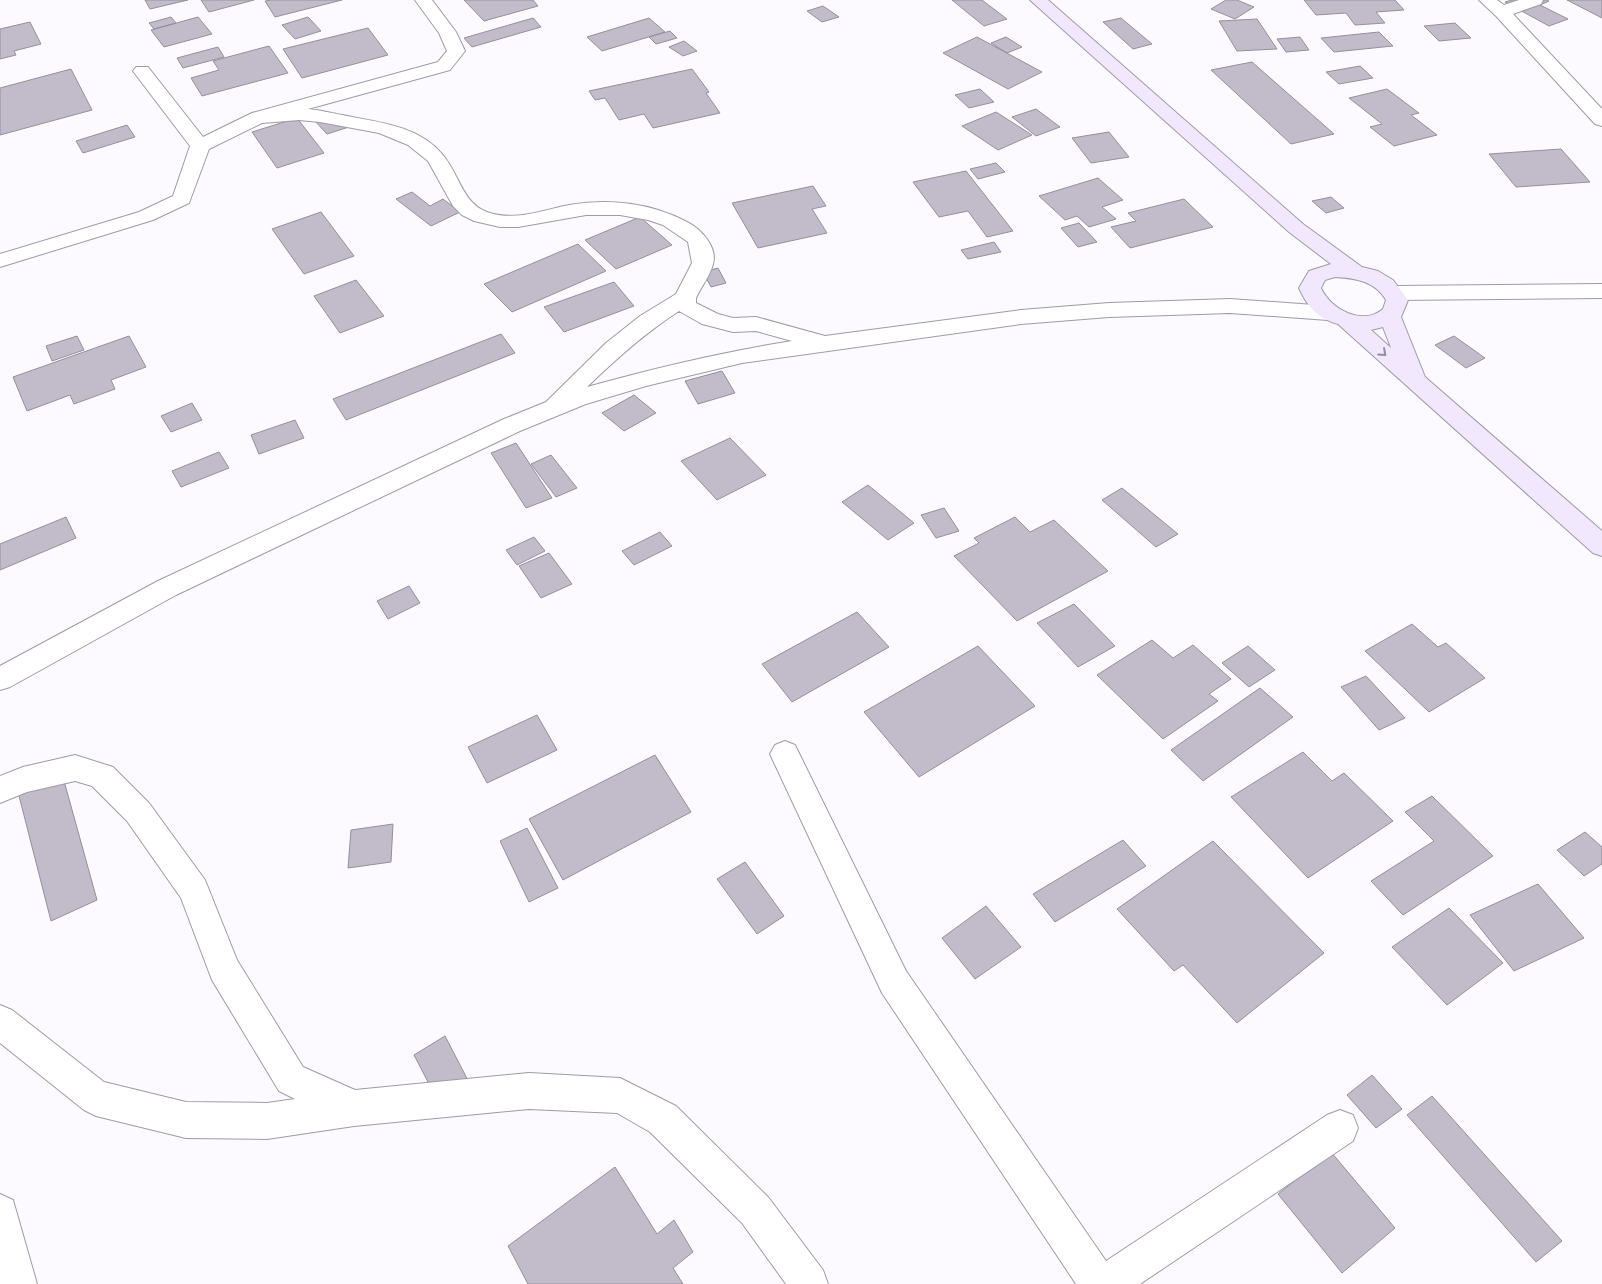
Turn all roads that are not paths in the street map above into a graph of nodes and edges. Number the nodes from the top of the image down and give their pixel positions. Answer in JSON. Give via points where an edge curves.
{"nodes":[{"id":1,"x":423,"y":0,"type":"edge"},
{"id":2,"x":1038,"y":0,"type":"edge"},
{"id":3,"x":1487,"y":0,"type":"edge"},
{"id":4,"x":1535,"y":0,"type":"edge"},
{"id":5,"x":1502,"y":12,"type":"junction"},
{"id":6,"x":142,"y":71,"type":"dead end"},
{"id":7,"x":259,"y":117,"type":"junction"},
{"id":8,"x":1602,"y":120,"type":"edge"},
{"id":9,"x":200,"y":146,"type":"junction"},
{"id":10,"x":1296,"y":228,"type":"junction"},
{"id":11,"x":0,"y":261,"type":"edge"},
{"id":12,"x":1354,"y":271,"type":"junction"},
{"id":13,"x":1313,"y":282,"type":"junction"},
{"id":14,"x":1602,"y":292,"type":"edge"},
{"id":15,"x":1394,"y":293,"type":"junction"},
{"id":16,"x":685,"y":298,"type":"junction"},
{"id":17,"x":1230,"y":306,"type":"junction"},
{"id":18,"x":1337,"y":317,"type":"junction"},
{"id":19,"x":1390,"y":317,"type":"junction"},
{"id":20,"x":825,"y":343,"type":"junction"},
{"id":21,"x":1418,"y":385,"type":"junction"},
{"id":22,"x":551,"y":409,"type":"junction"},
{"id":23,"x":1602,"y":546,"type":"edge"},
{"id":24,"x":0,"y":679,"type":"edge"},
{"id":25,"x":785,"y":754,"type":"dead end"},
{"id":26,"x":0,"y":790,"type":"edge"},
{"id":27,"x":0,"y":1022,"type":"edge"},
{"id":28,"x":354,"y":1108,"type":"junction"},
{"id":29,"x":1340,"y":1128,"type":"dead end"},
{"id":30,"x":0,"y":1214,"type":"edge"},
{"id":31,"x":18,"y":1284,"type":"edge"},
{"id":32,"x":809,"y":1284,"type":"edge"},
{"id":33,"x":1099,"y":1284,"type":"edge"},
{"id":34,"x":1106,"y":1284,"type":"edge"}],
"edges":[{"from":1,"to":7,"type":"street","via":[[456,50],[444,66]]},
{"from":2,"to":10,"type":"street"},
{"from":3,"to":5,"type":"street"},
{"from":4,"to":5,"type":"street"},
{"from":5,"to":8,"type":"street"},
{"from":6,"to":9,"type":"street"},
{"from":7,"to":9,"type":"street"},
{"from":7,"to":16,"type":"street","via":[[311,115],[381,126],[406,136],[425,148],[442,165],[462,206],[479,218],[502,222],[534,220],[573,211],[637,210],[672,219],[698,239],[703,263]]},
{"from":9,"to":11,"type":"street","via":[[182,199],[146,216]]},
{"from":10,"to":12,"type":"street"},
{"from":10,"to":13,"type":"street"},
{"from":12,"to":13,"type":"street","via":[[1333,270]]},
{"from":12,"to":15,"type":"street","via":[[1385,283]]},
{"from":13,"to":17,"type":"street"},
{"from":13,"to":18,"type":"street","via":[[1311,297],[1317,305]]},
{"from":14,"to":15,"type":"street"},
{"from":15,"to":19,"type":"street","via":[[1397,306]]},
{"from":16,"to":20,"type":"street","via":[[686,306],[710,319],[733,325],[756,324],[786,330]]},
{"from":16,"to":22,"type":"street","via":[[614,348]]},
{"from":17,"to":18,"type":"street"},
{"from":17,"to":20,"type":"street","via":[[1109,310],[1031,317]]},
{"from":18,"to":19,"type":"street","via":[[1363,323]]},
{"from":18,"to":21,"type":"street","one_way":true},
{"from":19,"to":21,"type":"street"},
{"from":20,"to":22,"type":"street","via":[[742,356],[644,379]]},
{"from":21,"to":23,"type":"street"},
{"from":22,"to":24,"type":"street","via":[[167,588]]},
{"from":25,"to":33,"type":"street","via":[[894,982]]},
{"from":26,"to":28,"type":"street","via":[[24,780],[75,768],[102,776],[138,812],[194,890],[224,969],[291,1078]]},
{"from":27,"to":28,"type":"street","via":[[96,1098],[186,1120],[268,1121]]},
{"from":28,"to":32,"type":"street","via":[[529,1091],[620,1096],[663,1119],[748,1203]]},
{"from":29,"to":34,"type":"street"},
{"from":30,"to":31,"type":"street"}]}
